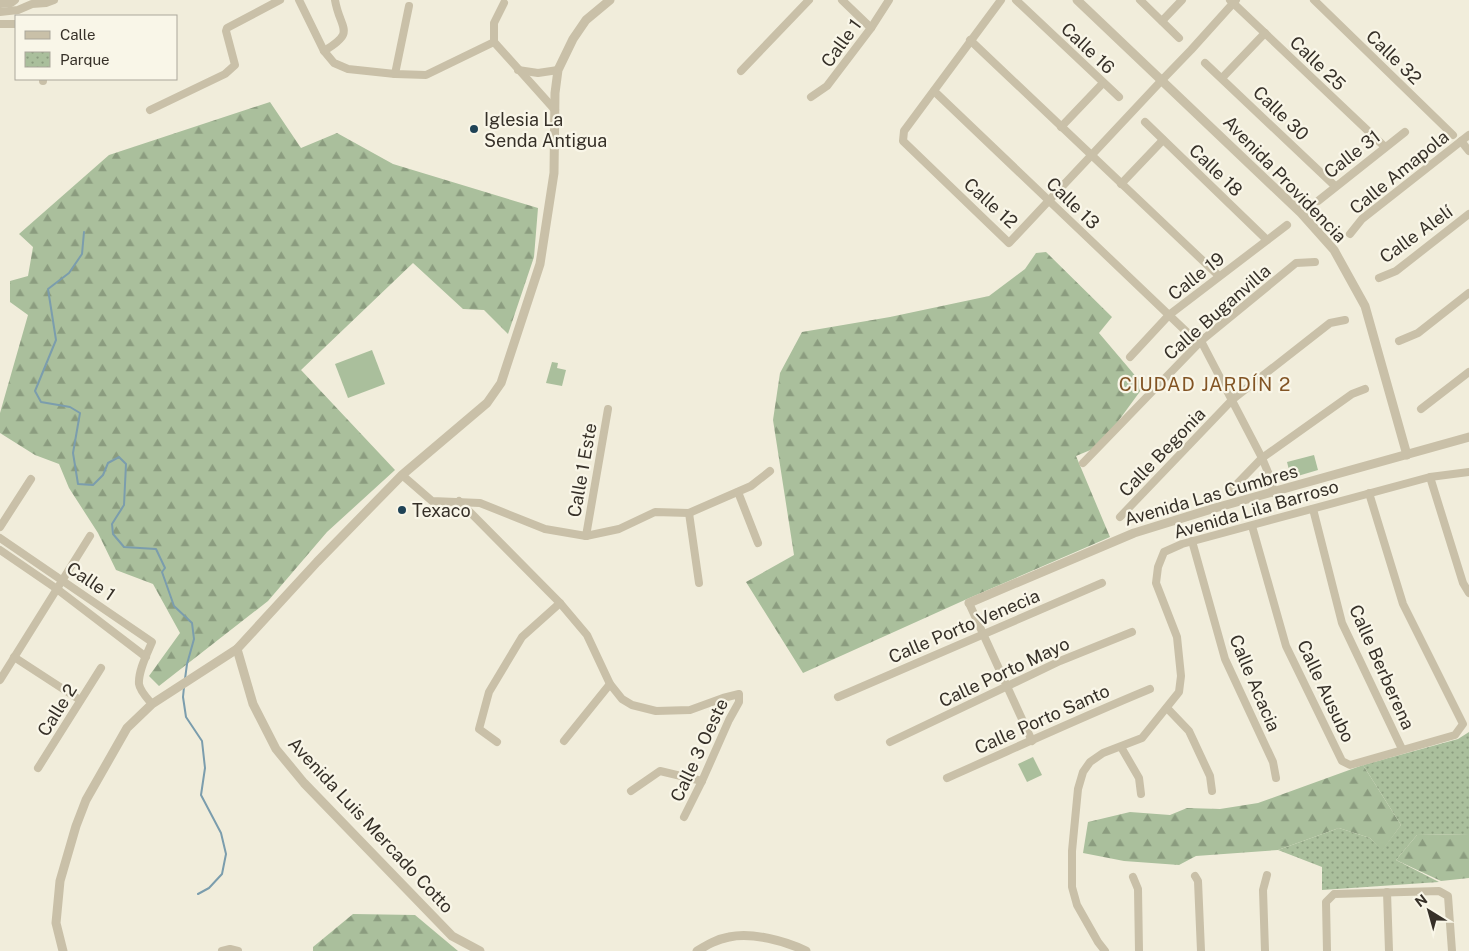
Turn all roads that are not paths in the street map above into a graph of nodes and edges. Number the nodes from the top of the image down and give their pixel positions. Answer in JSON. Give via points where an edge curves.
{"nodes":[{"id":1,"x":16,"y":0,"type":"edge"},
{"id":2,"x":54,"y":0,"type":"edge"},
{"id":3,"x":280,"y":0,"type":"edge"},
{"id":4,"x":300,"y":0,"type":"edge"},
{"id":5,"x":335,"y":0,"type":"edge"},
{"id":6,"x":610,"y":0,"type":"edge"},
{"id":7,"x":809,"y":0,"type":"edge"},
{"id":8,"x":842,"y":0,"type":"edge"},
{"id":9,"x":889,"y":0,"type":"edge"},
{"id":10,"x":1001,"y":0,"type":"edge"},
{"id":11,"x":1016,"y":0,"type":"edge"},
{"id":12,"x":1077,"y":0,"type":"edge"},
{"id":13,"x":1140,"y":0,"type":"edge"},
{"id":14,"x":1182,"y":0,"type":"edge"},
{"id":15,"x":1314,"y":0,"type":"edge"},
{"id":16,"x":1233,"y":1,"type":"edge"},
{"id":17,"x":0,"y":4,"type":"edge"},
{"id":18,"x":504,"y":4,"type":"dead end"},
{"id":19,"x":409,"y":6,"type":"dead end"},
{"id":20,"x":0,"y":12,"type":"edge"},
{"id":21,"x":1162,"y":21,"type":"junction"},
{"id":22,"x":0,"y":24,"type":"edge"},
{"id":23,"x":15,"y":24,"type":"edge"},
{"id":24,"x":871,"y":28,"type":"junction"},
{"id":25,"x":1265,"y":33,"type":"junction"},
{"id":26,"x":1179,"y":38,"type":"dead end"},
{"id":27,"x":970,"y":40,"type":"junction"},
{"id":28,"x":494,"y":42,"type":"junction"},
{"id":29,"x":324,"y":51,"type":"junction"},
{"id":30,"x":1205,"y":63,"type":"dead end"},
{"id":31,"x":560,"y":66,"type":"junction"},
{"id":32,"x":518,"y":70,"type":"junction"},
{"id":33,"x":741,"y":71,"type":"dead end"},
{"id":34,"x":395,"y":74,"type":"junction"},
{"id":35,"x":1222,"y":78,"type":"junction"},
{"id":36,"x":1162,"y":80,"type":"junction"},
{"id":37,"x":1103,"y":83,"type":"junction"},
{"id":38,"x":934,"y":91,"type":"junction"},
{"id":39,"x":1119,"y":96,"type":"dead end"},
{"id":40,"x":811,"y":98,"type":"dead end"},
{"id":41,"x":150,"y":110,"type":"dead end"},
{"id":42,"x":555,"y":110,"type":"junction"},
{"id":43,"x":1145,"y":122,"type":"dead end"},
{"id":44,"x":1061,"y":127,"type":"junction"},
{"id":45,"x":1405,"y":132,"type":"dead end"},
{"id":46,"x":1453,"y":135,"type":"dead end"},
{"id":47,"x":1469,"y":135,"type":"edge"},
{"id":48,"x":1163,"y":140,"type":"junction"},
{"id":49,"x":1461,"y":141,"type":"junction"},
{"id":50,"x":1385,"y":147,"type":"junction"},
{"id":51,"x":1469,"y":151,"type":"edge"},
{"id":52,"x":1092,"y":155,"type":"junction"},
{"id":53,"x":1121,"y":184,"type":"junction"},
{"id":54,"x":1335,"y":186,"type":"junction"},
{"id":55,"x":1049,"y":200,"type":"junction"},
{"id":56,"x":1318,"y":201,"type":"dead end"},
{"id":57,"x":1469,"y":214,"type":"edge"},
{"id":58,"x":1287,"y":225,"type":"dead end"},
{"id":59,"x":1350,"y":234,"type":"dead end"},
{"id":60,"x":1267,"y":240,"type":"junction"},
{"id":61,"x":1315,"y":262,"type":"dead end"},
{"id":62,"x":1219,"y":276,"type":"junction"},
{"id":63,"x":1379,"y":278,"type":"dead end"},
{"id":64,"x":1469,"y":293,"type":"edge"},
{"id":65,"x":1169,"y":316,"type":"junction"},
{"id":66,"x":1345,"y":320,"type":"dead end"},
{"id":67,"x":1193,"y":338,"type":"dead end"},
{"id":68,"x":1201,"y":341,"type":"junction"},
{"id":69,"x":1399,"y":341,"type":"dead end"},
{"id":70,"x":1130,"y":357,"type":"dead end"},
{"id":71,"x":1469,"y":372,"type":"edge"},
{"id":72,"x":1365,"y":389,"type":"dead end"},
{"id":73,"x":1233,"y":399,"type":"junction"},
{"id":74,"x":608,"y":409,"type":"dead end"},
{"id":75,"x":1421,"y":409,"type":"dead end"},
{"id":76,"x":1469,"y":438,"type":"edge"},
{"id":77,"x":1407,"y":455,"type":"junction"},
{"id":78,"x":1262,"y":458,"type":"junction"},
{"id":79,"x":1083,"y":463,"type":"dead end"},
{"id":80,"x":770,"y":471,"type":"dead end"},
{"id":81,"x":1469,"y":472,"type":"edge"},
{"id":82,"x":402,"y":475,"type":"junction"},
{"id":83,"x":1430,"y":477,"type":"junction"},
{"id":84,"x":32,"y":479,"type":"dead end"},
{"id":85,"x":1232,"y":488,"type":"dead end"},
{"id":86,"x":738,"y":492,"type":"junction"},
{"id":87,"x":1274,"y":493,"type":"junction"},
{"id":88,"x":1369,"y":493,"type":"junction"},
{"id":89,"x":459,"y":501,"type":"junction"},
{"id":90,"x":1313,"y":509,"type":"junction"},
{"id":91,"x":689,"y":513,"type":"junction"},
{"id":92,"x":1120,"y":517,"type":"dead end"},
{"id":93,"x":1252,"y":526,"type":"junction"},
{"id":94,"x":0,"y":527,"type":"edge"},
{"id":95,"x":90,"y":536,"type":"dead end"},
{"id":96,"x":586,"y":536,"type":"junction"},
{"id":97,"x":0,"y":538,"type":"edge"},
{"id":98,"x":1192,"y":542,"type":"junction"},
{"id":99,"x":758,"y":543,"type":"dead end"},
{"id":100,"x":0,"y":550,"type":"edge"},
{"id":101,"x":63,"y":580,"type":"junction"},
{"id":102,"x":699,"y":583,"type":"dead end"},
{"id":103,"x":1102,"y":583,"type":"dead end"},
{"id":104,"x":57,"y":589,"type":"junction"},
{"id":105,"x":1469,"y":593,"type":"edge"},
{"id":106,"x":560,"y":603,"type":"junction"},
{"id":107,"x":969,"y":603,"type":"joint"},
{"id":108,"x":1132,"y":632,"type":"dead end"},
{"id":109,"x":983,"y":633,"type":"junction"},
{"id":110,"x":237,"y":649,"type":"junction"},
{"id":111,"x":146,"y":656,"type":"junction"},
{"id":112,"x":14,"y":657,"type":"junction"},
{"id":113,"x":101,"y":668,"type":"dead end"},
{"id":114,"x":0,"y":680,"type":"edge"},
{"id":115,"x":610,"y":684,"type":"junction"},
{"id":116,"x":1008,"y":687,"type":"junction"},
{"id":117,"x":1150,"y":688,"type":"dead end"},
{"id":118,"x":838,"y":697,"type":"dead end"},
{"id":119,"x":80,"y":700,"type":"junction"},
{"id":120,"x":152,"y":704,"type":"junction"},
{"id":121,"x":1166,"y":708,"type":"junction"},
{"id":122,"x":564,"y":741,"type":"dead end"},
{"id":123,"x":1032,"y":741,"type":"junction"},
{"id":124,"x":497,"y":742,"type":"dead end"},
{"id":125,"x":890,"y":742,"type":"dead end"},
{"id":126,"x":1121,"y":747,"type":"junction"},
{"id":127,"x":1402,"y":749,"type":"junction"},
{"id":128,"x":38,"y":768,"type":"dead end"},
{"id":129,"x":947,"y":778,"type":"dead end"},
{"id":130,"x":1276,"y":778,"type":"dead end"},
{"id":131,"x":702,"y":781,"type":"junction"},
{"id":132,"x":631,"y":791,"type":"dead end"},
{"id":133,"x":1212,"y":791,"type":"dead end"},
{"id":134,"x":1141,"y":794,"type":"dead end"},
{"id":135,"x":684,"y":817,"type":"dead end"},
{"id":136,"x":1267,"y":875,"type":"dead end"},
{"id":137,"x":1195,"y":876,"type":"dead end"},
{"id":138,"x":1133,"y":877,"type":"dead end"},
{"id":139,"x":1387,"y":892,"type":"junction"},
{"id":140,"x":63,"y":951,"type":"edge"},
{"id":141,"x":222,"y":951,"type":"edge"},
{"id":142,"x":238,"y":951,"type":"edge"},
{"id":143,"x":480,"y":951,"type":"edge"},
{"id":144,"x":697,"y":951,"type":"edge"},
{"id":145,"x":806,"y":951,"type":"edge"},
{"id":146,"x":1105,"y":951,"type":"edge"},
{"id":147,"x":1139,"y":951,"type":"edge"},
{"id":148,"x":1201,"y":951,"type":"edge"},
{"id":149,"x":1265,"y":951,"type":"edge"},
{"id":150,"x":1327,"y":951,"type":"edge"},
{"id":151,"x":1389,"y":951,"type":"edge"},
{"id":152,"x":1452,"y":951,"type":"edge"}],
"edges":[{"from":1,"to":17,"type":"street"},
{"from":2,"to":20,"type":"street"},
{"from":3,"to":41,"type":"street","via":[[227,28],[235,65],[231,69]]},
{"from":4,"to":29,"type":"street"},
{"from":5,"to":29,"type":"street","via":[[344,32],[340,41]]},
{"from":6,"to":31,"type":"street","via":[[586,20]]},
{"from":7,"to":33,"type":"street"},
{"from":8,"to":24,"type":"street"},
{"from":9,"to":24,"type":"street","name":"Calle 1"},
{"from":10,"to":27,"type":"street","name":"Calle 12"},
{"from":11,"to":37,"type":"street","name":"Calle 16"},
{"from":12,"to":36,"type":"street","name":"Avenida Providencia"},
{"from":13,"to":21,"type":"street"},
{"from":14,"to":21,"type":"street"},
{"from":15,"to":46,"type":"street","name":"Calle 32"},
{"from":16,"to":25,"type":"street","name":"Calle 25"},
{"from":16,"to":36,"type":"street","name":"Calle 12"},
{"from":18,"to":28,"type":"street","via":[[494,23]]},
{"from":19,"to":34,"type":"street"},
{"from":21,"to":26,"type":"street"},
{"from":22,"to":23,"type":"street"},
{"from":24,"to":40,"type":"street","name":"Calle 1","via":[[827,86]]},
{"from":25,"to":35,"type":"street"},
{"from":25,"to":50,"type":"street","name":"Calle 25"},
{"from":27,"to":38,"type":"street","name":"Calle 12"},
{"from":27,"to":44,"type":"street"},
{"from":28,"to":32,"type":"street"},
{"from":28,"to":34,"type":"street","via":[[426,75]]},
{"from":29,"to":34,"type":"street","via":[[334,62],[348,69]]},
{"from":30,"to":35,"type":"street","name":"Calle 30"},
{"from":31,"to":32,"type":"street","via":[[538,73]]},
{"from":31,"to":42,"type":"street"},
{"from":32,"to":42,"type":"street"},
{"from":35,"to":54,"type":"street","name":"Calle 30"},
{"from":36,"to":52,"type":"street","name":"Calle 12"},
{"from":36,"to":77,"type":"street","name":"Avenida Providencia","via":[[1301,213],[1334,250],[1365,306]]},
{"from":37,"to":39,"type":"street","name":"Calle 16"},
{"from":37,"to":44,"type":"street"},
{"from":38,"to":55,"type":"street","name":"Calle 13"},
{"from":38,"to":55,"type":"street","name":"Calle 12","via":[[904,131],[903,142],[1009,243]]},
{"from":42,"to":82,"type":"street","via":[[554,173],[540,264],[501,383],[487,403]]},
{"from":43,"to":48,"type":"street","name":"Calle 18"},
{"from":44,"to":52,"type":"street"},
{"from":45,"to":50,"type":"street","name":"Calle 31"},
{"from":47,"to":49,"type":"street","name":"Calle Amapola"},
{"from":48,"to":53,"type":"street"},
{"from":48,"to":60,"type":"street","name":"Calle 18"},
{"from":49,"to":51,"type":"street"},
{"from":49,"to":59,"type":"street","name":"Calle Amapola","via":[[1362,219]]},
{"from":50,"to":54,"type":"street","name":"Calle 31"},
{"from":52,"to":53,"type":"street"},
{"from":52,"to":55,"type":"street","name":"Calle 12"},
{"from":53,"to":62,"type":"street"},
{"from":54,"to":56,"type":"street","name":"Calle 31"},
{"from":55,"to":65,"type":"street","name":"Calle 13"},
{"from":57,"to":63,"type":"street","name":"Calle Alelí","via":[[1396,271]]},
{"from":58,"to":60,"type":"street","name":"Calle 19"},
{"from":60,"to":62,"type":"street","name":"Calle 19"},
{"from":61,"to":68,"type":"street","name":"Calle Buganvilla","via":[[1296,264]]},
{"from":62,"to":65,"type":"street","name":"Calle 19"},
{"from":64,"to":69,"type":"street","via":[[1418,333]]},
{"from":65,"to":67,"type":"street","name":"Calle 13"},
{"from":65,"to":70,"type":"street","name":"Calle 19"},
{"from":66,"to":73,"type":"street","name":"Calle Begonia","via":[[1330,323]]},
{"from":68,"to":73,"type":"street"},
{"from":68,"to":79,"type":"street","name":"Calle Buganvilla"},
{"from":71,"to":75,"type":"street"},
{"from":72,"to":78,"type":"street","via":[[1352,394]]},
{"from":73,"to":78,"type":"street"},
{"from":73,"to":92,"type":"street","name":"Calle Begonia"},
{"from":74,"to":96,"type":"street","name":"Calle 1 Este"},
{"from":76,"to":77,"type":"street","name":"Avenida Las Cumbres"},
{"from":77,"to":87,"type":"street","name":"Avenida Las Cumbres"},
{"from":78,"to":85,"type":"street"},
{"from":78,"to":87,"type":"street"},
{"from":80,"to":86,"type":"street"},
{"from":81,"to":83,"type":"street","name":"Avenida Lila Barroso"},
{"from":82,"to":89,"type":"street","via":[[432,501]]},
{"from":82,"to":110,"type":"street"},
{"from":83,"to":88,"type":"street","name":"Avenida Lila Barroso"},
{"from":83,"to":105,"type":"street","via":[[1463,583]]},
{"from":84,"to":94,"type":"street"},
{"from":86,"to":91,"type":"street"},
{"from":86,"to":99,"type":"street"},
{"from":87,"to":107,"type":"street","name":"Avenida Las Cumbres","via":[[1134,533]]},
{"from":88,"to":90,"type":"street","name":"Avenida Lila Barroso"},
{"from":88,"to":127,"type":"street","name":"Calle Ausubo","via":[[1403,604],[1462,724],[1455,736]]},
{"from":89,"to":96,"type":"street","via":[[480,503],[545,529]]},
{"from":89,"to":106,"type":"street"},
{"from":90,"to":93,"type":"street","name":"Avenida Lila Barroso"},
{"from":90,"to":127,"type":"street","name":"Calle Berberena","via":[[1342,623]]},
{"from":91,"to":96,"type":"street","via":[[655,512],[619,529]]},
{"from":91,"to":102,"type":"street"},
{"from":93,"to":98,"type":"street","name":"Avenida Lila Barroso"},
{"from":93,"to":127,"type":"street","name":"Calle Ausubo","via":[[1286,646],[1342,761],[1350,765]]},
{"from":95,"to":101,"type":"street"},
{"from":97,"to":101,"type":"street","name":"Calle 1"},
{"from":98,"to":121,"type":"street","name":"Avenida Lila Barroso","via":[[1164,552],[1158,567],[1156,583],[1177,637],[1182,676],[1178,692]]},
{"from":98,"to":130,"type":"street","name":"Calle Acacia","via":[[1225,659],[1273,762]]},
{"from":100,"to":104,"type":"street","name":"Calle 1"},
{"from":101,"to":104,"type":"street"},
{"from":101,"to":111,"type":"street","name":"Calle 1","via":[[152,642]]},
{"from":103,"to":109,"type":"street","name":"Calle Porto Venecia"},
{"from":104,"to":111,"type":"street","name":"Calle 1"},
{"from":104,"to":112,"type":"street"},
{"from":106,"to":115,"type":"street","via":[[587,635]]},
{"from":106,"to":124,"type":"street","via":[[522,637],[488,692],[479,729]]},
{"from":107,"to":109,"type":"street"},
{"from":108,"to":116,"type":"street","name":"Calle Porto Mayo","via":[[1060,661]]},
{"from":109,"to":116,"type":"street"},
{"from":109,"to":118,"type":"street","name":"Calle Porto Venecia"},
{"from":110,"to":120,"type":"street"},
{"from":110,"to":143,"type":"street","name":"Avenida Luis Mercado Cotto","via":[[253,704],[276,749],[304,783],[452,936]]},
{"from":111,"to":120,"type":"street","name":"Calle 1","via":[[139,684]]},
{"from":112,"to":114,"type":"street"},
{"from":112,"to":119,"type":"street"},
{"from":113,"to":119,"type":"street","name":"Calle 2"},
{"from":115,"to":122,"type":"street"},
{"from":115,"to":131,"type":"street","name":"Calle 3 Oeste","via":[[632,706],[656,711],[690,710],[739,694],[739,702]]},
{"from":116,"to":123,"type":"street"},
{"from":116,"to":125,"type":"street","name":"Calle Porto Mayo"},
{"from":117,"to":123,"type":"street","name":"Calle Porto Santo"},
{"from":119,"to":128,"type":"street","name":"Calle 2"},
{"from":120,"to":140,"type":"street","via":[[127,728],[86,800],[76,826],[60,881],[56,923]]},
{"from":121,"to":126,"type":"street","name":"Avenida Lila Barroso","via":[[1142,738]]},
{"from":121,"to":133,"type":"street","via":[[1189,731],[1210,776]]},
{"from":123,"to":129,"type":"street","name":"Calle Porto Santo"},
{"from":126,"to":134,"type":"street","via":[[1139,778]]},
{"from":126,"to":146,"type":"street","name":"Avenida Lila Barroso","via":[[1103,753],[1083,772],[1078,789],[1072,851],[1072,887],[1078,905]]},
{"from":131,"to":132,"type":"street","via":[[660,771]]},
{"from":131,"to":135,"type":"street","name":"Calle 3 Oeste"},
{"from":136,"to":149,"type":"street","via":[[1263,890]]},
{"from":137,"to":148,"type":"street","via":[[1198,881]]},
{"from":138,"to":147,"type":"street","via":[[1138,888]]},
{"from":139,"to":150,"type":"street","via":[[1334,894],[1326,902]]},
{"from":139,"to":151,"type":"street"},
{"from":139,"to":152,"type":"street","via":[[1439,891],[1448,896]]},
{"from":141,"to":142,"type":"street"},
{"from":144,"to":145,"type":"street","via":[[731,936],[763,937]]}]}
